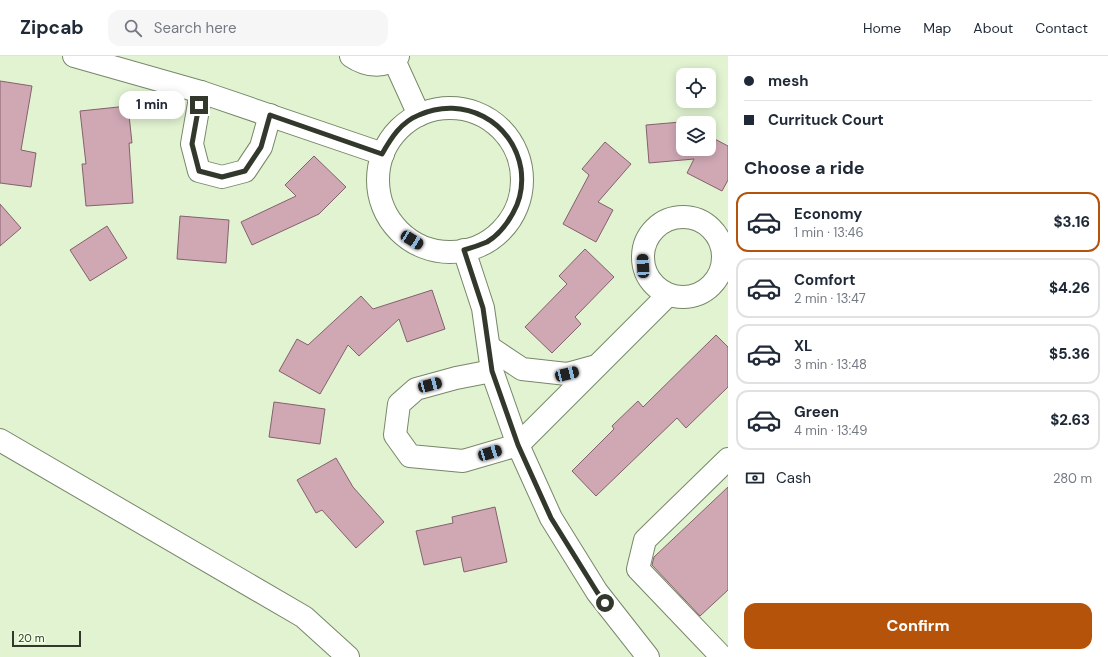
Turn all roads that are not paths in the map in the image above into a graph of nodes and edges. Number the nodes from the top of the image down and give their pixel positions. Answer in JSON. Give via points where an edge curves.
{"nodes":[{"id":1,"x":74,"y":56,"type":"edge"},
{"id":2,"x":351,"y":56,"type":"edge"},
{"id":3,"x":396,"y":58,"type":"edge"},
{"id":4,"x":103,"y":60,"type":"edge"},
{"id":5,"x":201,"y":92,"type":"junction"},
{"id":6,"x":270,"y":115,"type":"junction"},
{"id":7,"x":419,"y":115,"type":"junction"},
{"id":8,"x":382,"y":154,"type":"junction"},
{"id":9,"x":464,"y":250,"type":"junction"},
{"id":10,"x":668,"y":295,"type":"dead end"},
{"id":11,"x":489,"y":347,"type":"junction"},
{"id":12,"x":596,"y":366,"type":"junction"},
{"id":13,"x":492,"y":371,"type":"junction"},
{"id":14,"x":0,"y":440,"type":"edge"},
{"id":15,"x":518,"y":445,"type":"junction"},
{"id":16,"x":728,"y":459,"type":"edge"},
{"id":17,"x":722,"y":648,"type":"edge"},
{"id":18,"x":348,"y":657,"type":"edge"},
{"id":19,"x":648,"y":657,"type":"edge"}],
"edges":[{"from":1,"to":4,"type":"street"},
{"from":2,"to":3,"type":"street","via":[[370,65],[382,64]]},
{"from":3,"to":7,"type":"street"},
{"from":4,"to":5,"type":"street"},
{"from":5,"to":6,"type":"street"},
{"from":5,"to":6,"type":"street","via":[[192,144],[199,171],[222,177],[245,171],[261,147]]},
{"from":6,"to":8,"type":"street"},
{"from":7,"to":8,"type":"street","via":[[403,125],[391,138]]},
{"from":7,"to":9,"type":"street","via":[[442,108],[466,109],[489,119],[503,131],[519,157],[522,181],[518,204],[506,226],[487,242]]},
{"from":8,"to":9,"type":"street","via":[[378,175],[380,197],[388,217],[402,234],[421,246],[442,252]]},
{"from":9,"to":11,"type":"street","via":[[483,308]]},
{"from":10,"to":12,"type":"street"},
{"from":11,"to":12,"type":"street","via":[[522,369],[567,374]]},
{"from":11,"to":13,"type":"street"},
{"from":12,"to":15,"type":"street"},
{"from":13,"to":15,"type":"street"},
{"from":13,"to":15,"type":"street","via":[[416,389],[399,404],[395,435],[410,456],[463,461]]},
{"from":14,"to":18,"type":"street","via":[[304,617]]},
{"from":15,"to":19,"type":"street","via":[[551,518],[597,592]]},
{"from":16,"to":17,"type":"street","via":[[645,540],[638,569]]}]}
